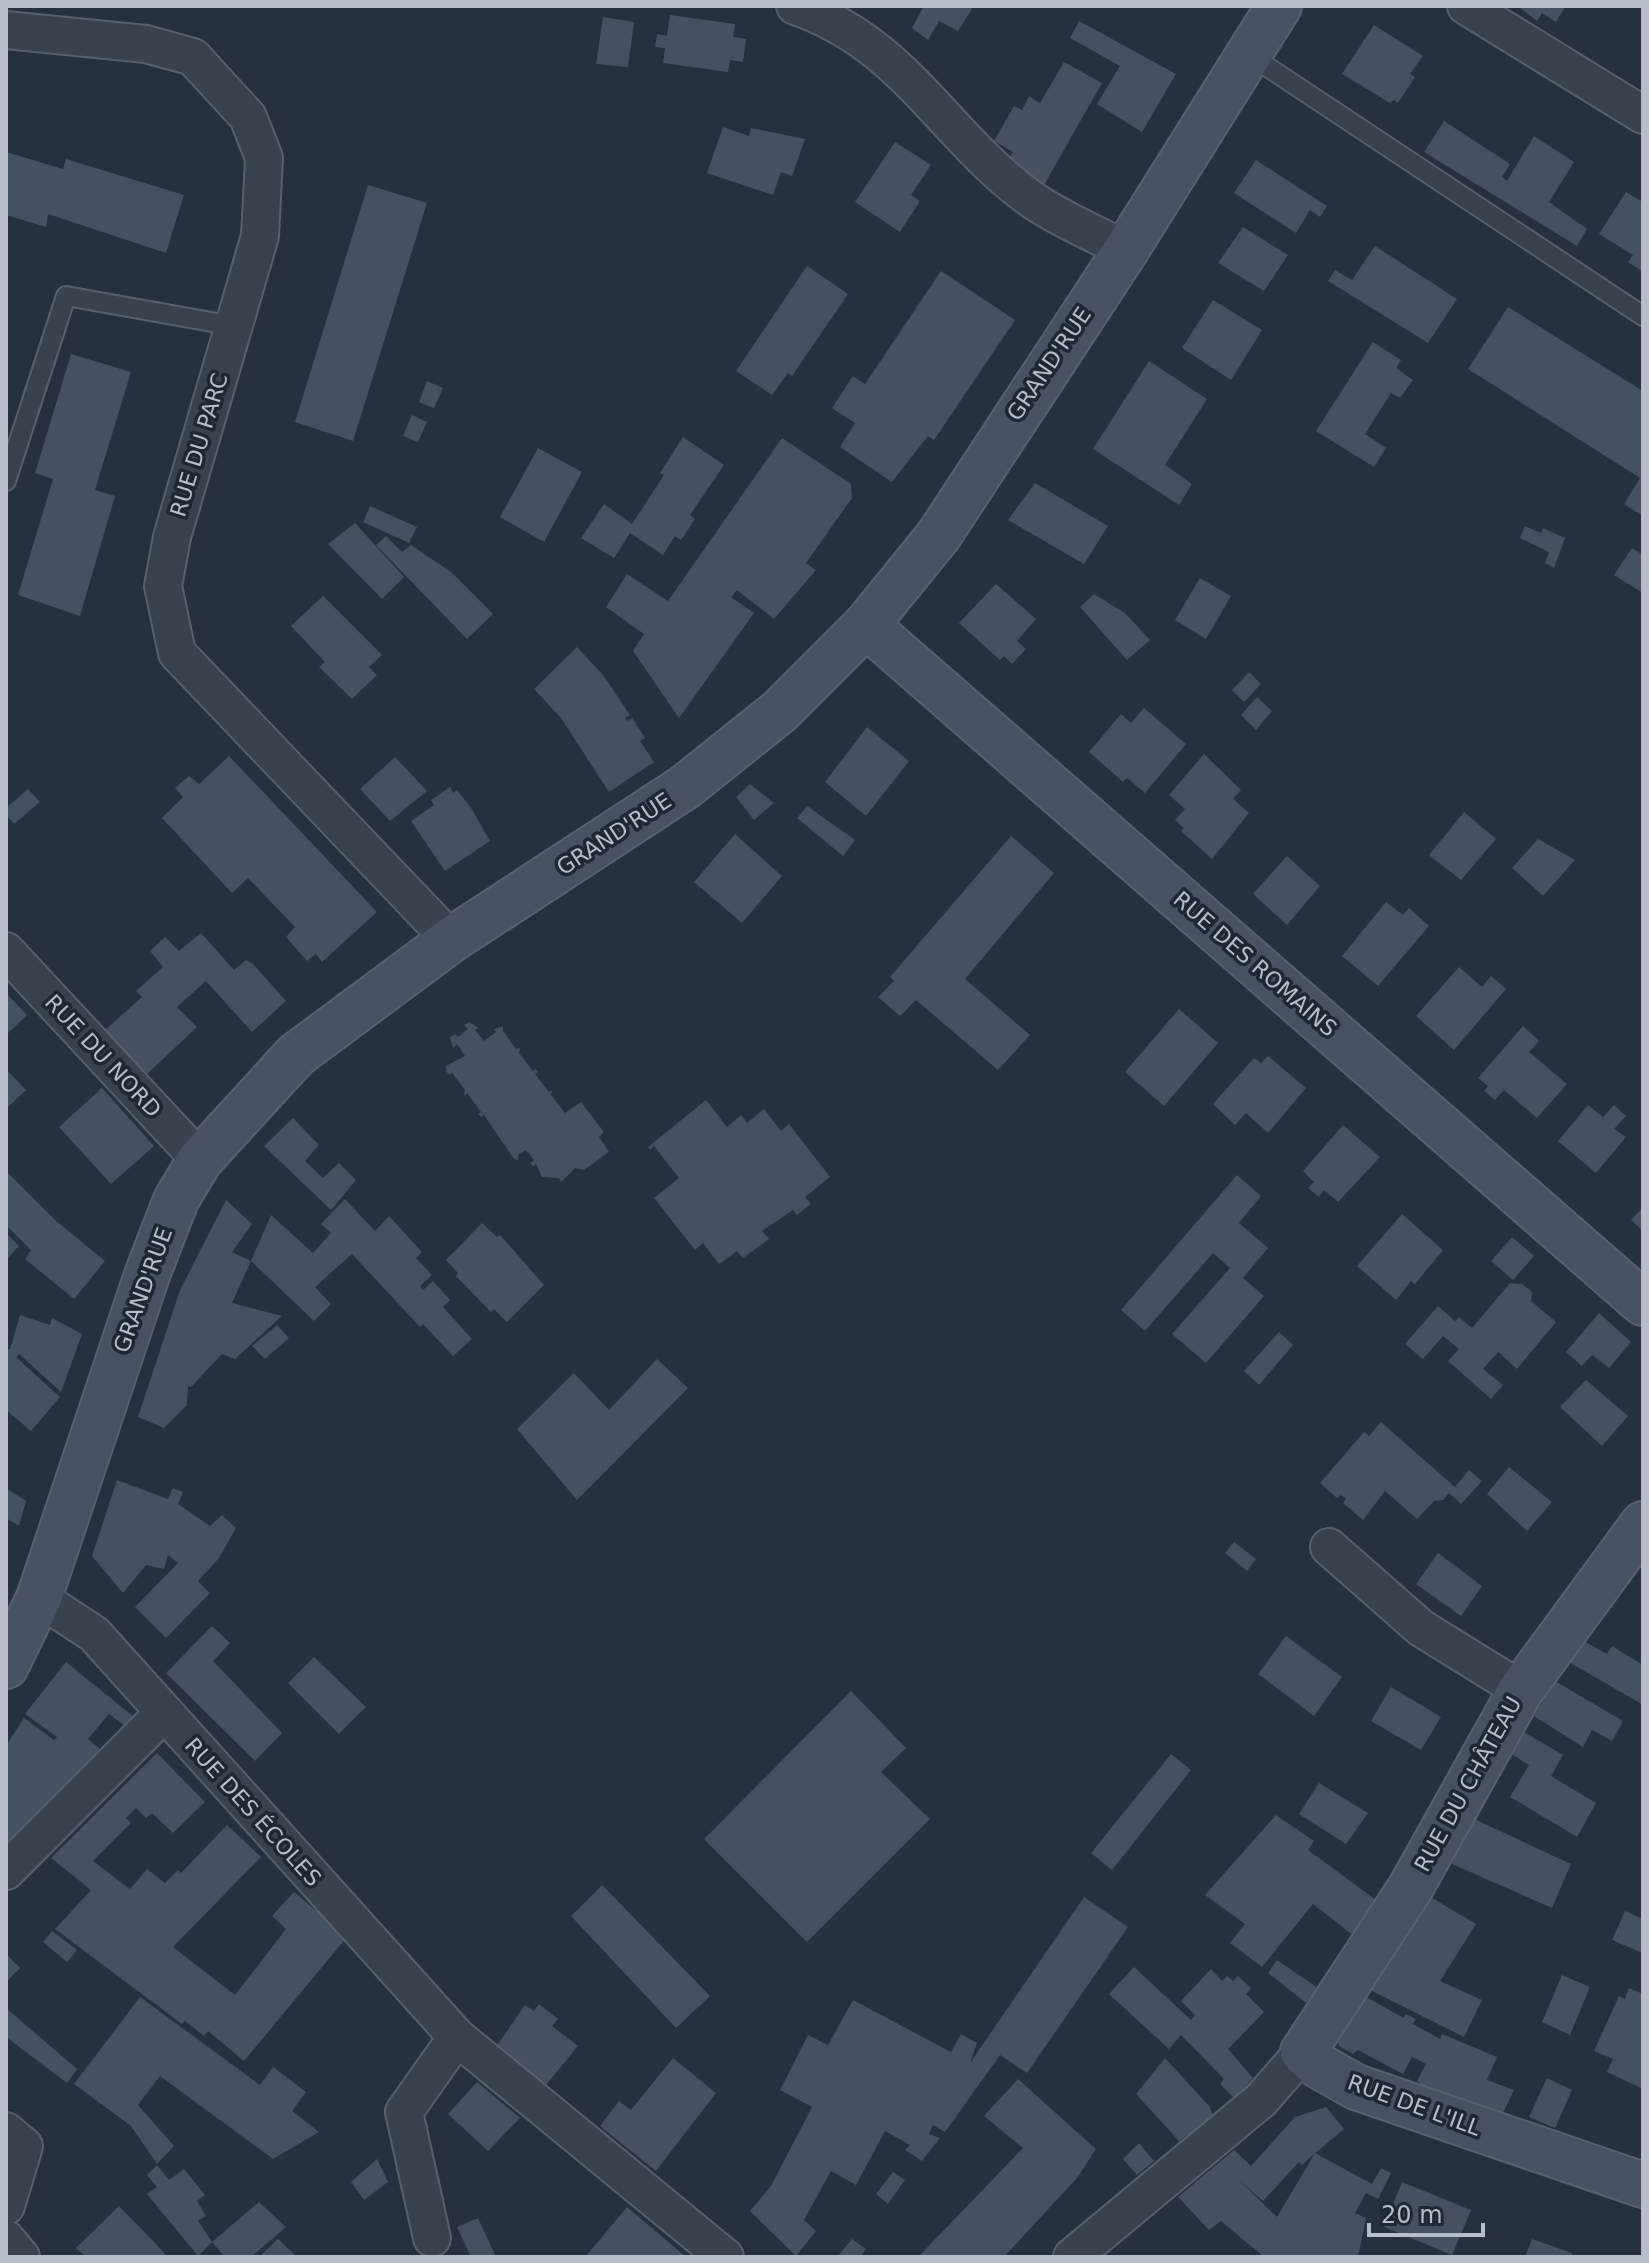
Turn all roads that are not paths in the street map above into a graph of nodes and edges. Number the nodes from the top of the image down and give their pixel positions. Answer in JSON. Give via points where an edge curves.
{"nodes":[{"id":1,"x":795,"y":6,"type":"edge"},
{"id":2,"x":1279,"y":6,"type":"edge"},
{"id":3,"x":1466,"y":6,"type":"edge"},
{"id":4,"x":6,"y":30,"type":"edge"},
{"id":5,"x":1248,"y":54,"type":"junction"},
{"id":6,"x":1643,"y":115,"type":"edge"},
{"id":7,"x":1126,"y":250,"type":"junction"},
{"id":8,"x":1643,"y":316,"type":"edge"},
{"id":9,"x":234,"y":326,"type":"junction"},
{"id":10,"x":6,"y":481,"type":"edge"},
{"id":11,"x":866,"y":625,"type":"junction"},
{"id":12,"x":451,"y":940,"type":"junction"},
{"id":13,"x":6,"y":951,"type":"edge"},
{"id":14,"x":200,"y":1160,"type":"junction"},
{"id":15,"x":1643,"y":1303,"type":"edge"},
{"id":16,"x":1643,"y":1524,"type":"edge"},
{"id":17,"x":1329,"y":1547,"type":"dead end"},
{"id":18,"x":39,"y":1598,"type":"junction"},
{"id":19,"x":6,"y":1666,"type":"edge"},
{"id":20,"x":1521,"y":1690,"type":"junction"},
{"id":21,"x":164,"y":1713,"type":"junction"},
{"id":22,"x":6,"y":1871,"type":"edge"},
{"id":23,"x":457,"y":2037,"type":"junction"},
{"id":24,"x":1303,"y":2052,"type":"junction"},
{"id":25,"x":6,"y":2131,"type":"edge"},
{"id":26,"x":1643,"y":2185,"type":"edge"},
{"id":27,"x":6,"y":2206,"type":"edge"},
{"id":28,"x":432,"y":2238,"type":"dead end"},
{"id":29,"x":6,"y":2239,"type":"edge"},
{"id":30,"x":21,"y":2257,"type":"edge"},
{"id":31,"x":725,"y":2257,"type":"edge"},
{"id":32,"x":1072,"y":2257,"type":"edge"}],
"edges":[{"from":1,"to":7,"type":"street","via":[[823,15],[871,44],[1034,201]]},
{"from":2,"to":5,"type":"main road","name":"GRAND'RUE"},
{"from":3,"to":6,"type":"street"},
{"from":4,"to":9,"type":"street","name":"RUE DU PARC","via":[[146,44],[193,57],[248,117],[264,158],[260,236]]},
{"from":5,"to":7,"type":"main road","name":"GRAND'RUE"},
{"from":5,"to":8,"type":"lane"},
{"from":7,"to":11,"type":"main road","name":"GRAND'RUE","via":[[939,535]]},
{"from":9,"to":10,"type":"lane","via":[[66,296]]},
{"from":9,"to":12,"type":"street","name":"RUE DU PARC","via":[[172,537],[163,586],[177,653]]},
{"from":11,"to":12,"type":"main road","name":"GRAND'RUE","via":[[780,711],[685,787]]},
{"from":11,"to":15,"type":"main road","name":"RUE DES ROMAINS"},
{"from":12,"to":14,"type":"main road","name":"GRAND'RUE","via":[[296,1055]]},
{"from":13,"to":14,"type":"street","name":"RUE DU NORD"},
{"from":14,"to":18,"type":"main road","name":"GRAND'RUE","via":[[176,1200],[147,1275]]},
{"from":16,"to":20,"type":"main road","name":"RUE DU CHÂTEAU"},
{"from":17,"to":20,"type":"street","via":[[1421,1628]]},
{"from":18,"to":19,"type":"main road","name":"GRAND'RUE"},
{"from":18,"to":21,"type":"street","name":"RUE DES ÉCOLES","via":[[94,1634]]},
{"from":20,"to":24,"type":"main road","name":"RUE DU CHÂTEAU","via":[[1411,1887]]},
{"from":21,"to":22,"type":"street"},
{"from":21,"to":23,"type":"street","name":"RUE DES ÉCOLES"},
{"from":23,"to":28,"type":"street","via":[[404,2112]]},
{"from":23,"to":31,"type":"street","name":"RUE DES ÉCOLES"},
{"from":24,"to":26,"type":"main road","name":"RUE DE L'ILL","via":[[1356,2087]]},
{"from":24,"to":32,"type":"street","via":[[1261,2100]]},
{"from":25,"to":27,"type":"street","via":[[24,2146]]},
{"from":29,"to":30,"type":"street"}]}
